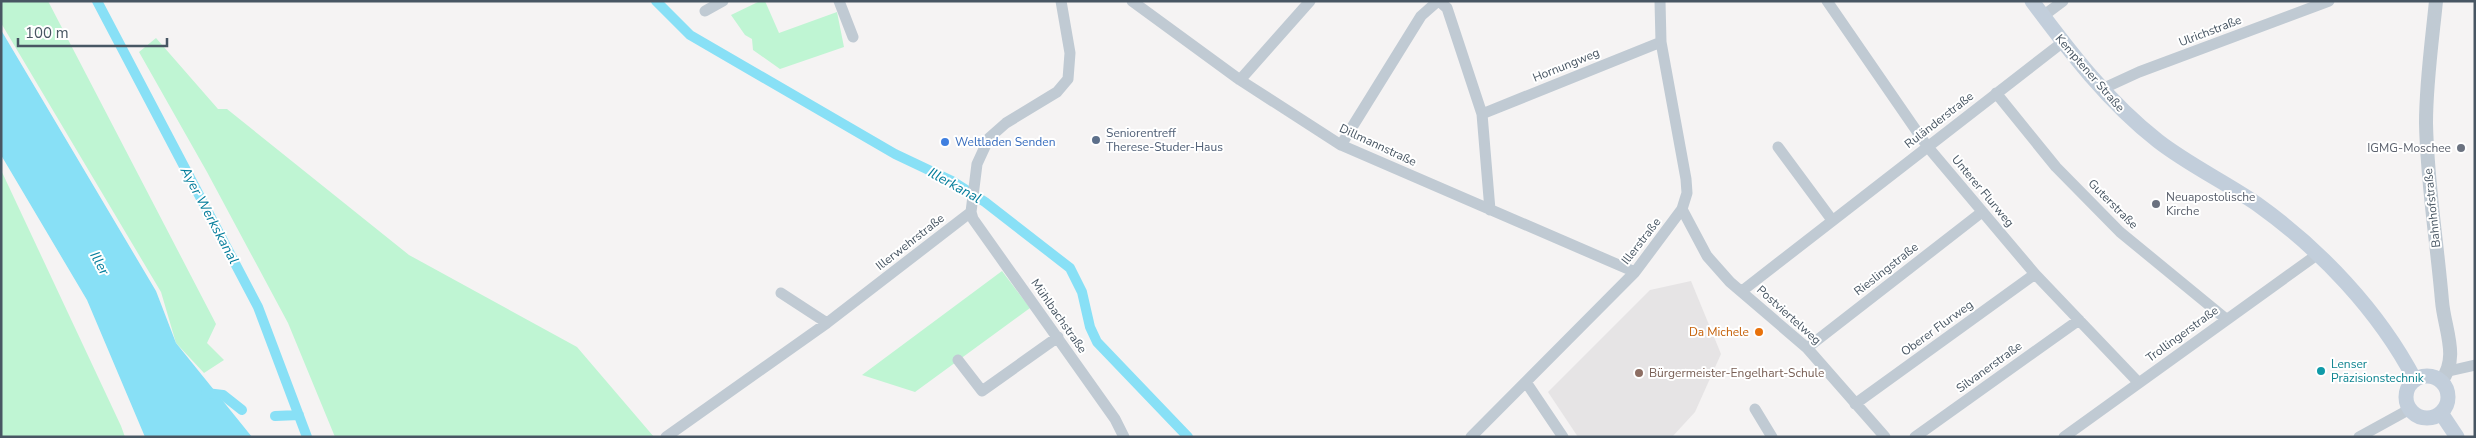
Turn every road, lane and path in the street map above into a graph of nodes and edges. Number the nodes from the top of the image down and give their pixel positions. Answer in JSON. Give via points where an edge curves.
{"nodes":[{"id":1,"x":722,"y":1,"type":"edge"},
{"id":2,"x":839,"y":1,"type":"edge"},
{"id":3,"x":1132,"y":1,"type":"edge"},
{"id":4,"x":1310,"y":1,"type":"edge"},
{"id":5,"x":1438,"y":1,"type":"edge"},
{"id":6,"x":1660,"y":1,"type":"edge"},
{"id":7,"x":1827,"y":1,"type":"edge"},
{"id":8,"x":2032,"y":1,"type":"edge"},
{"id":9,"x":2063,"y":1,"type":"edge"},
{"id":10,"x":2329,"y":1,"type":"edge"},
{"id":11,"x":2436,"y":1,"type":"edge"},
{"id":12,"x":1063,"y":4,"type":"edge"},
{"id":13,"x":705,"y":11,"type":"dead end"},
{"id":14,"x":2043,"y":16,"type":"junction"},
{"id":15,"x":853,"y":36,"type":"dead end"},
{"id":16,"x":1661,"y":42,"type":"junction"},
{"id":17,"x":2063,"y":42,"type":"junction"},
{"id":18,"x":1240,"y":80,"type":"junction"},
{"id":19,"x":2102,"y":89,"type":"junction"},
{"id":20,"x":1996,"y":93,"type":"junction"},
{"id":21,"x":1482,"y":114,"type":"junction"},
{"id":22,"x":1341,"y":145,"type":"junction"},
{"id":23,"x":1927,"y":146,"type":"junction"},
{"id":24,"x":1778,"y":147,"type":"dead end"},
{"id":25,"x":1682,"y":209,"type":"junction"},
{"id":26,"x":971,"y":210,"type":"junction"},
{"id":27,"x":1490,"y":210,"type":"junction"},
{"id":28,"x":1982,"y":212,"type":"junction"},
{"id":29,"x":1832,"y":220,"type":"junction"},
{"id":30,"x":2318,"y":254,"type":"junction"},
{"id":31,"x":1635,"y":272,"type":"junction"},
{"id":32,"x":2035,"y":274,"type":"junction"},
{"id":33,"x":1742,"y":291,"type":"junction"},
{"id":34,"x":782,"y":293,"type":"dead end"},
{"id":35,"x":2226,"y":319,"type":"junction"},
{"id":36,"x":2078,"y":320,"type":"junction"},
{"id":37,"x":827,"y":323,"type":"junction"},
{"id":38,"x":1058,"y":337,"type":"junction"},
{"id":39,"x":1807,"y":348,"type":"junction"},
{"id":40,"x":958,"y":360,"type":"dead end"},
{"id":41,"x":2475,"y":365,"type":"edge"},
{"id":42,"x":2446,"y":376,"type":"junction"},
{"id":43,"x":2415,"y":380,"type":"junction"},
{"id":44,"x":1526,"y":382,"type":"junction"},
{"id":45,"x":2138,"y":382,"type":"junction"},
{"id":46,"x":1855,"y":404,"type":"junction"},
{"id":47,"x":2410,"y":409,"type":"junction"},
{"id":48,"x":1756,"y":410,"type":"dead end"},
{"id":49,"x":2441,"y":413,"type":"junction"},
{"id":50,"x":666,"y":437,"type":"edge"},
{"id":51,"x":1124,"y":437,"type":"edge"},
{"id":52,"x":1471,"y":437,"type":"edge"},
{"id":53,"x":1563,"y":437,"type":"edge"},
{"id":54,"x":1772,"y":437,"type":"edge"},
{"id":55,"x":1885,"y":437,"type":"edge"},
{"id":56,"x":1915,"y":437,"type":"edge"},
{"id":57,"x":2064,"y":437,"type":"edge"},
{"id":58,"x":2359,"y":437,"type":"edge"},
{"id":59,"x":2457,"y":437,"type":"edge"}],
"edges":[{"from":1,"to":13,"type":"street"},
{"from":2,"to":15,"type":"street"},
{"from":3,"to":18,"type":"street","name":"Dillmannstraße"},
{"from":4,"to":18,"type":"street"},
{"from":5,"to":21,"type":"street","via":[[1447,8]]},
{"from":5,"to":22,"type":"street","via":[[1421,16]]},
{"from":6,"to":16,"type":"street","name":"Illerstraße"},
{"from":7,"to":23,"type":"street","name":"Unterer Flurweg"},
{"from":8,"to":14,"type":"main road","name":"Kemptener Straße"},
{"from":9,"to":14,"type":"street"},
{"from":10,"to":19,"type":"street","name":"Ulrichstraße"},
{"from":11,"to":42,"type":"street","name":"Bahnhofstraße","via":[[2427,149],[2443,312],[2451,351]]},
{"from":12,"to":26,"type":"street","via":[[1071,64],[1068,79],[1057,92],[1006,123],[989,138],[977,164]]},
{"from":14,"to":17,"type":"main road","name":"Kemptener Straße"},
{"from":16,"to":21,"type":"street","name":"Hornungweg"},
{"from":16,"to":25,"type":"street","name":"Illerstraße","via":[[1686,179],[1687,193]]},
{"from":17,"to":19,"type":"main road","name":"Kemptener Straße"},
{"from":17,"to":20,"type":"street","name":"Ruländerstraße"},
{"from":18,"to":22,"type":"street","name":"Dillmannstraße"},
{"from":19,"to":30,"type":"main road","name":"Kemptener Straße","via":[[2159,142],[2256,203]]},
{"from":20,"to":23,"type":"street","name":"Ruländerstraße"},
{"from":20,"to":35,"type":"street","name":"Guterstraße","via":[[2056,167],[2120,232]]},
{"from":21,"to":27,"type":"street"},
{"from":22,"to":27,"type":"street","name":"Dillmannstraße"},
{"from":23,"to":28,"type":"street","name":"Unterer Flurweg"},
{"from":23,"to":29,"type":"street","name":"Ruländerstraße"},
{"from":24,"to":29,"type":"street"},
{"from":25,"to":31,"type":"street","name":"Illerstraße"},
{"from":25,"to":33,"type":"street","name":"Postviertelweg","via":[[1707,256]]},
{"from":26,"to":37,"type":"street","name":"Illerwehrstraße"},
{"from":26,"to":38,"type":"street","name":"Mühlbachstraße","via":[[973,219]]},
{"from":27,"to":31,"type":"street","name":"Dillmannstraße"},
{"from":28,"to":32,"type":"street","name":"Unterer Flurweg"},
{"from":28,"to":39,"type":"street","name":"Rieslingstraße"},
{"from":29,"to":33,"type":"street","name":"Ruländerstraße"},
{"from":30,"to":35,"type":"street","name":"Trollingerstraße"},
{"from":30,"to":43,"type":"main road","name":"Kemptener Straße","via":[[2386,333]]},
{"from":31,"to":44,"type":"street","name":"Illerstraße"},
{"from":32,"to":36,"type":"street","name":"Unterer Flurweg"},
{"from":32,"to":46,"type":"street","name":"Oberer Flurweg"},
{"from":33,"to":39,"type":"street","name":"Postviertelweg"},
{"from":34,"to":37,"type":"street"},
{"from":35,"to":45,"type":"street","name":"Trollingerstraße"},
{"from":36,"to":45,"type":"street","name":"Unterer Flurweg"},
{"from":36,"to":56,"type":"street","name":"Silvanerstraße"},
{"from":37,"to":50,"type":"street","name":"Illerwehrstraße"},
{"from":38,"to":40,"type":"street","via":[[982,391]]},
{"from":38,"to":51,"type":"street","name":"Mühlbachstraße"},
{"from":39,"to":46,"type":"street","name":"Postviertelweg"},
{"from":41,"to":42,"type":"street"},
{"from":42,"to":43,"type":"main road"},
{"from":42,"to":49,"type":"main road","via":[[2449,397]]},
{"from":43,"to":47,"type":"main road","via":[[2407,391],[2406,401]]},
{"from":44,"to":52,"type":"street","name":"Illerstraße"},
{"from":44,"to":53,"type":"street"},
{"from":45,"to":57,"type":"street","name":"Trollingerstraße"},
{"from":46,"to":55,"type":"street","name":"Postviertelweg"},
{"from":47,"to":49,"type":"main road","via":[[2424,418],[2433,418]]},
{"from":47,"to":58,"type":"street"},
{"from":48,"to":54,"type":"street"},
{"from":49,"to":59,"type":"main road"}]}
